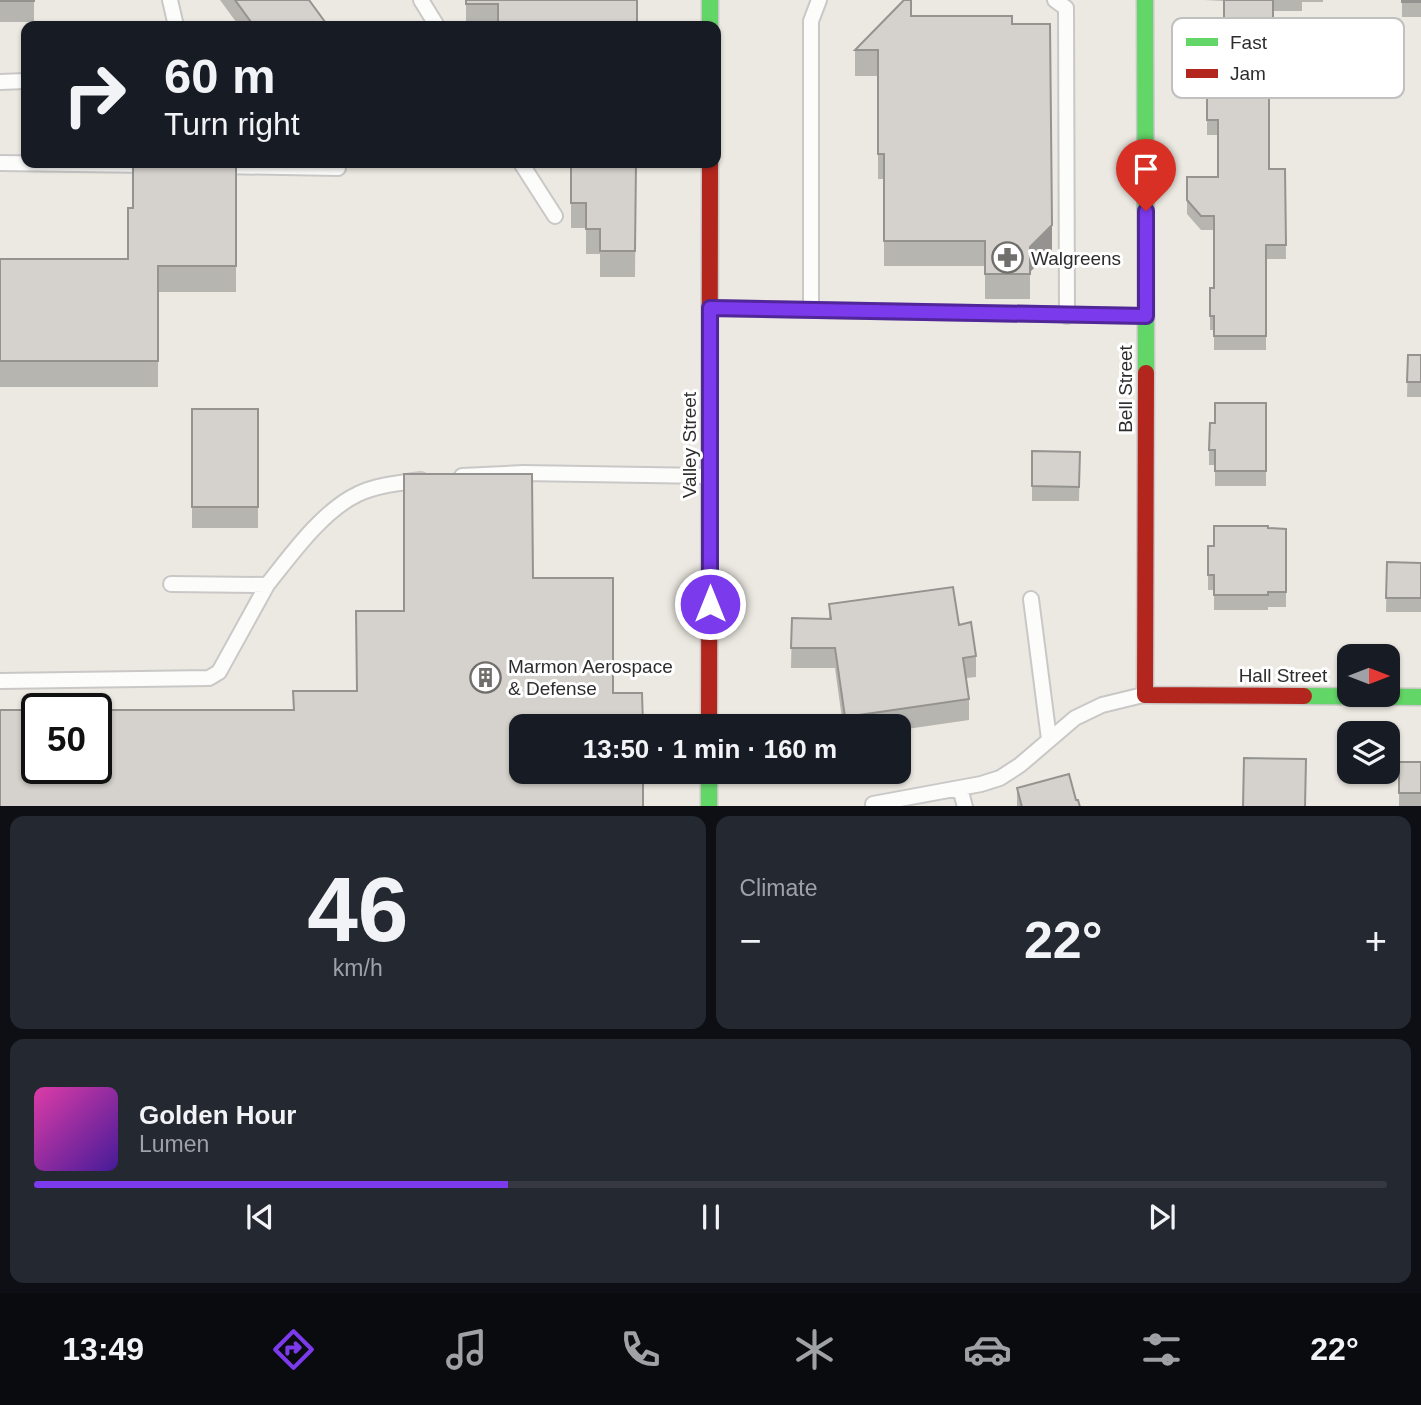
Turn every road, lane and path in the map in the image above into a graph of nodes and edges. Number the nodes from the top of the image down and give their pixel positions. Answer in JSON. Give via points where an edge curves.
{"nodes":[{"id":1,"x":170,"y":0,"type":"edge"},
{"id":2,"x":421,"y":0,"type":"edge"},
{"id":3,"x":710,"y":0,"type":"edge"},
{"id":4,"x":819,"y":0,"type":"edge"},
{"id":5,"x":1055,"y":0,"type":"edge"},
{"id":6,"x":1145,"y":0,"type":"edge"},
{"id":7,"x":175,"y":21,"type":"edge"},
{"id":8,"x":434,"y":21,"type":"edge"},
{"id":9,"x":710,"y":21,"type":"edge"},
{"id":10,"x":21,"y":81,"type":"edge"},
{"id":11,"x":0,"y":82,"type":"edge"},
{"id":12,"x":0,"y":163,"type":"edge"},
{"id":13,"x":21,"y":163,"type":"edge"},
{"id":14,"x":525,"y":168,"type":"edge"},
{"id":15,"x":710,"y":168,"type":"edge"},
{"id":16,"x":555,"y":216,"type":"dead end"},
{"id":17,"x":710,"y":308,"type":"junction"},
{"id":18,"x":811,"y":310,"type":"junction"},
{"id":19,"x":1067,"y":316,"type":"junction"},
{"id":20,"x":1146,"y":316,"type":"junction"},
{"id":21,"x":710,"y":476,"type":"junction"},
{"id":22,"x":171,"y":584,"type":"dead end"},
{"id":23,"x":267,"y":585,"type":"junction"},
{"id":24,"x":1031,"y":599,"type":"dead end"},
{"id":25,"x":0,"y":681,"type":"edge"},
{"id":26,"x":1145,"y":695,"type":"junction"},
{"id":27,"x":1421,"y":697,"type":"edge"},
{"id":28,"x":709,"y":714,"type":"edge"},
{"id":29,"x":1049,"y":740,"type":"junction"},
{"id":30,"x":709,"y":784,"type":"edge"},
{"id":31,"x":960,"y":788,"type":"junction"},
{"id":32,"x":873,"y":804,"type":"dead end"},
{"id":33,"x":709,"y":806,"type":"edge"},
{"id":34,"x":965,"y":806,"type":"edge"}],
"edges":[{"from":1,"to":7,"type":"lane"},
{"from":2,"to":8,"type":"lane"},
{"from":3,"to":9,"type":"street"},
{"from":4,"to":18,"type":"lane","via":[[811,21]]},
{"from":5,"to":19,"type":"lane","via":[[1066,8]]},
{"from":6,"to":20,"type":"street","name":"Bell Street"},
{"from":10,"to":11,"type":"lane"},
{"from":12,"to":13,"type":"lane"},
{"from":14,"to":16,"type":"lane"},
{"from":15,"to":17,"type":"street","name":"Valley Street"},
{"from":17,"to":18,"type":"lane"},
{"from":17,"to":21,"type":"street","name":"Valley Street"},
{"from":18,"to":19,"type":"lane"},
{"from":19,"to":20,"type":"lane"},
{"from":20,"to":26,"type":"street","name":"Bell Street"},
{"from":21,"to":23,"type":"lane","via":[[523,473],[391,484],[357,494],[326,517]]},
{"from":21,"to":28,"type":"street","name":"Valley Street"},
{"from":22,"to":23,"type":"lane"},
{"from":23,"to":25,"type":"lane","via":[[219,672],[209,678]]},
{"from":24,"to":29,"type":"lane"},
{"from":26,"to":27,"type":"street","name":"Hall Street"},
{"from":26,"to":29,"type":"lane","via":[[1102,705],[1075,718]]},
{"from":29,"to":31,"type":"lane","via":[[1000,778]]},
{"from":30,"to":33,"type":"street"},
{"from":31,"to":32,"type":"lane"},
{"from":31,"to":34,"type":"lane"}]}
